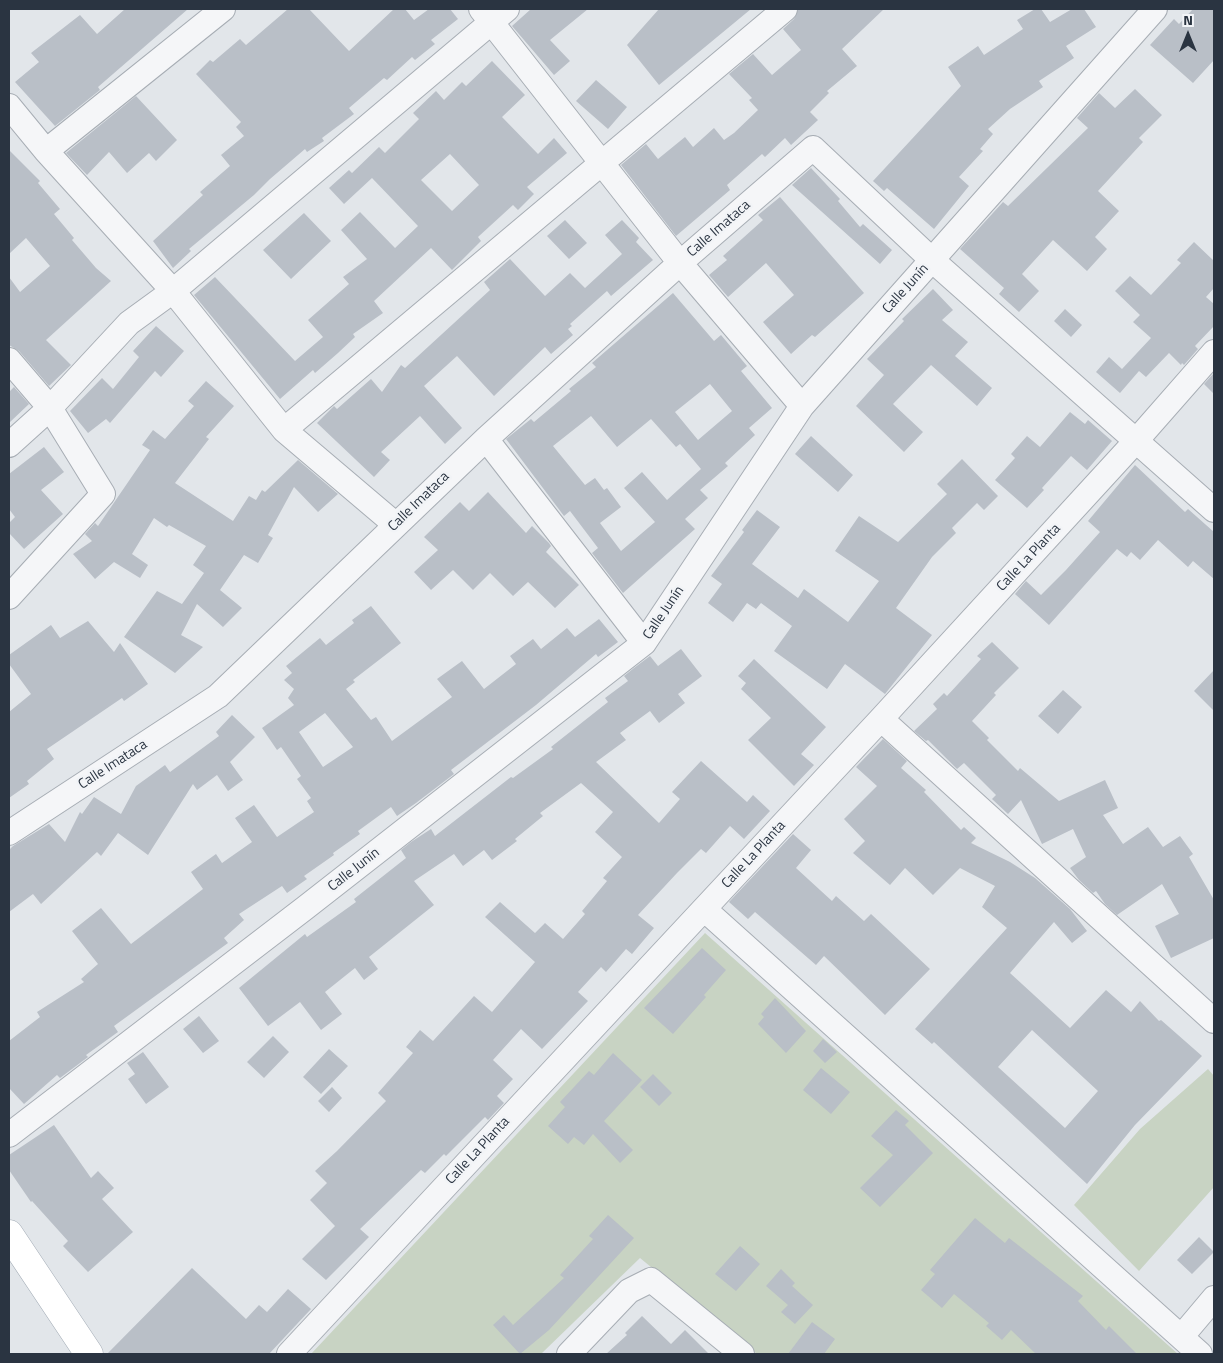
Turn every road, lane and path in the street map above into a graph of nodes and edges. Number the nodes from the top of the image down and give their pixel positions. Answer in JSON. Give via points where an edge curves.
{"nodes":[{"id":1,"x":223,"y":9,"type":"edge"},
{"id":2,"x":786,"y":9,"type":"edge"},
{"id":3,"x":1155,"y":9,"type":"edge"},
{"id":4,"x":493,"y":13,"type":"edge"},
{"id":5,"x":9,"y":106,"type":"edge"},
{"id":6,"x":46,"y":151,"type":"junction"},
{"id":7,"x":603,"y":162,"type":"junction"},
{"id":8,"x":932,"y":260,"type":"junction"},
{"id":9,"x":680,"y":263,"type":"junction"},
{"id":10,"x":173,"y":291,"type":"junction"},
{"id":11,"x":1214,"y":352,"type":"edge"},
{"id":12,"x":9,"y":360,"type":"edge"},
{"id":13,"x":802,"y":406,"type":"junction"},
{"id":14,"x":50,"y":408,"type":"junction"},
{"id":15,"x":284,"y":430,"type":"junction"},
{"id":16,"x":486,"y":439,"type":"junction"},
{"id":17,"x":1135,"y":442,"type":"junction"},
{"id":18,"x":9,"y":445,"type":"edge"},
{"id":19,"x":1214,"y":510,"type":"edge"},
{"id":20,"x":396,"y":525,"type":"junction"},
{"id":21,"x":9,"y":597,"type":"edge"},
{"id":22,"x":644,"y":643,"type":"junction"},
{"id":23,"x":881,"y":719,"type":"junction"},
{"id":24,"x":9,"y":834,"type":"edge"},
{"id":25,"x":704,"y":910,"type":"junction"},
{"id":26,"x":1214,"y":1021,"type":"edge"},
{"id":27,"x":9,"y":1135,"type":"edge"},
{"id":28,"x":9,"y":1234,"type":"edge"},
{"id":29,"x":1214,"y":1298,"type":"edge"},
{"id":30,"x":1182,"y":1336,"type":"junction"},
{"id":31,"x":89,"y":1354,"type":"edge"},
{"id":32,"x":289,"y":1354,"type":"edge"},
{"id":33,"x":570,"y":1354,"type":"edge"},
{"id":34,"x":742,"y":1354,"type":"edge"},
{"id":35,"x":1200,"y":1354,"type":"edge"}],
"edges":[{"from":1,"to":6,"type":"street"},
{"from":2,"to":7,"type":"street"},
{"from":3,"to":8,"type":"street","name":"Calle Junín"},
{"from":4,"to":7,"type":"street"},
{"from":4,"to":10,"type":"street"},
{"from":5,"to":6,"type":"street"},
{"from":6,"to":10,"type":"street"},
{"from":7,"to":9,"type":"street"},
{"from":7,"to":15,"type":"street"},
{"from":8,"to":9,"type":"street","name":"Calle Imataca","via":[[813,148]]},
{"from":8,"to":13,"type":"street","name":"Calle Junín"},
{"from":8,"to":17,"type":"street"},
{"from":9,"to":13,"type":"street"},
{"from":9,"to":16,"type":"street","name":"Calle Imataca"},
{"from":10,"to":14,"type":"street","via":[[130,323]]},
{"from":10,"to":15,"type":"street"},
{"from":11,"to":17,"type":"street","name":"Calle La Planta"},
{"from":12,"to":14,"type":"street"},
{"from":13,"to":22,"type":"street","name":"Calle Junín"},
{"from":14,"to":18,"type":"street"},
{"from":14,"to":21,"type":"street","via":[[103,494]]},
{"from":15,"to":20,"type":"street"},
{"from":16,"to":20,"type":"street","name":"Calle Imataca"},
{"from":16,"to":22,"type":"street"},
{"from":17,"to":19,"type":"street"},
{"from":17,"to":23,"type":"street","name":"Calle La Planta"},
{"from":20,"to":24,"type":"street","name":"Calle Imataca","via":[[218,696]]},
{"from":22,"to":27,"type":"street","name":"Calle Junín"},
{"from":23,"to":25,"type":"street","name":"Calle La Planta"},
{"from":23,"to":26,"type":"street"},
{"from":25,"to":30,"type":"street"},
{"from":25,"to":32,"type":"street","name":"Calle La Planta"},
{"from":28,"to":31,"type":"main road"},
{"from":29,"to":30,"type":"street"},
{"from":30,"to":35,"type":"street"},
{"from":33,"to":34,"type":"street","via":[[630,1291],[651,1280]]}]}
